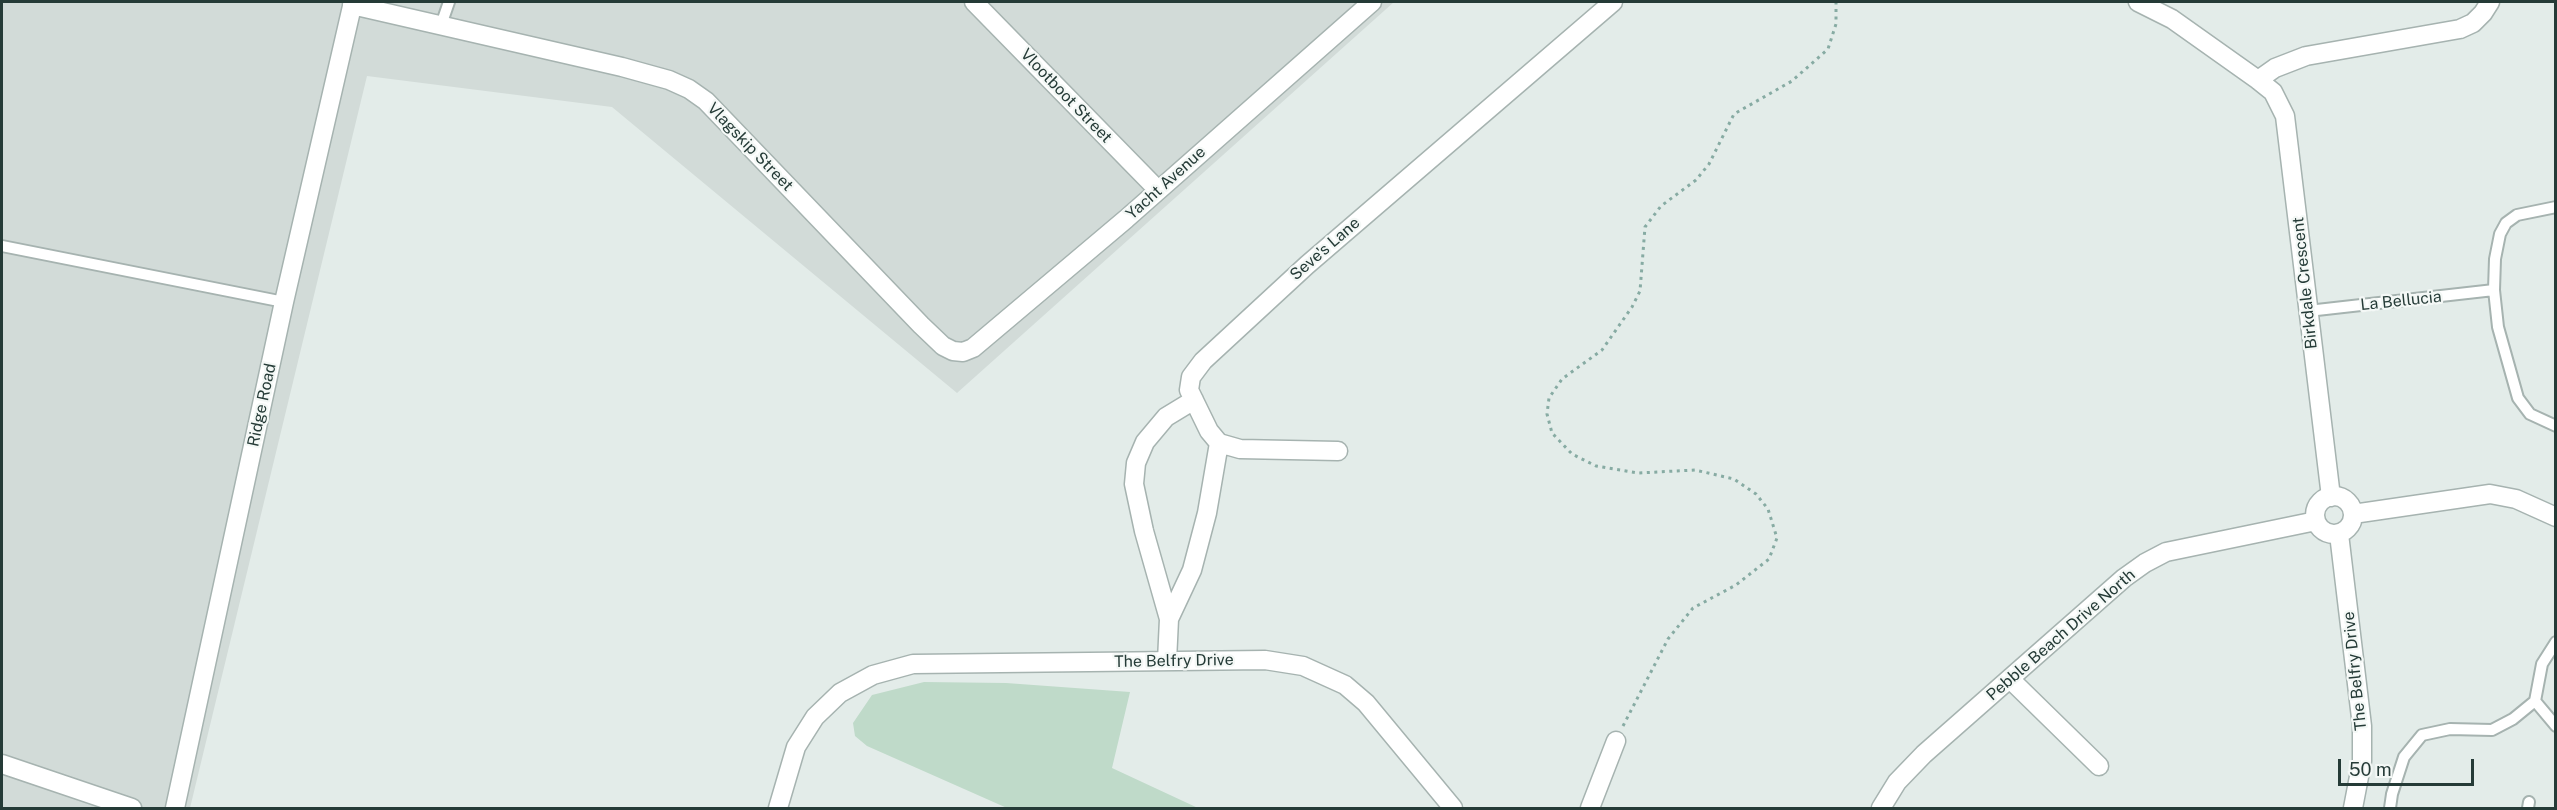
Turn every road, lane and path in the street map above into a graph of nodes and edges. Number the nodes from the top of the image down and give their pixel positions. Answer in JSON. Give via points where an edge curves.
{"nodes":[{"id":1,"x":449,"y":2,"type":"edge"},
{"id":2,"x":974,"y":2,"type":"edge"},
{"id":3,"x":1613,"y":2,"type":"edge"},
{"id":4,"x":1836,"y":2,"type":"edge"},
{"id":5,"x":2138,"y":2,"type":"edge"},
{"id":6,"x":2490,"y":2,"type":"edge"},
{"id":7,"x":352,"y":3,"type":"edge"},
{"id":8,"x":1361,"y":5,"type":"edge"},
{"id":9,"x":441,"y":25,"type":"junction"},
{"id":10,"x":2258,"y":80,"type":"junction"},
{"id":11,"x":1158,"y":190,"type":"junction"},
{"id":12,"x":2556,"y":207,"type":"edge"},
{"id":13,"x":2,"y":246,"type":"edge"},
{"id":14,"x":2494,"y":290,"type":"junction"},
{"id":15,"x":284,"y":302,"type":"junction"},
{"id":16,"x":2308,"y":311,"type":"junction"},
{"id":17,"x":953,"y":351,"type":"joint"},
{"id":18,"x":1194,"y":400,"type":"junction"},
{"id":19,"x":2556,"y":426,"type":"edge"},
{"id":20,"x":1219,"y":443,"type":"junction"},
{"id":21,"x":1338,"y":451,"type":"dead end"},
{"id":22,"x":2331,"y":497,"type":"junction"},
{"id":23,"x":2353,"y":514,"type":"junction"},
{"id":24,"x":2556,"y":518,"type":"edge"},
{"id":25,"x":2316,"y":520,"type":"junction"},
{"id":26,"x":2339,"y":534,"type":"junction"},
{"id":27,"x":1169,"y":619,"type":"junction"},
{"id":28,"x":2556,"y":642,"type":"edge"},
{"id":29,"x":1167,"y":661,"type":"junction"},
{"id":30,"x":2010,"y":679,"type":"junction"},
{"id":31,"x":2535,"y":701,"type":"junction"},
{"id":32,"x":2556,"y":726,"type":"edge"},
{"id":33,"x":1616,"y":741,"type":"joint"},
{"id":34,"x":2,"y":764,"type":"edge"},
{"id":35,"x":2099,"y":766,"type":"dead end"},
{"id":36,"x":132,"y":808,"type":"edge"},
{"id":37,"x":175,"y":808,"type":"edge"},
{"id":38,"x":778,"y":808,"type":"edge"},
{"id":39,"x":1453,"y":808,"type":"edge"},
{"id":40,"x":1590,"y":808,"type":"edge"},
{"id":41,"x":1881,"y":808,"type":"edge"},
{"id":42,"x":2353,"y":808,"type":"edge"},
{"id":43,"x":2390,"y":808,"type":"edge"}],
"edges":[{"from":1,"to":9,"type":"lane"},
{"from":2,"to":11,"type":"street","name":"Vlootboot Street"},
{"from":3,"to":18,"type":"street","name":"Seve's Lane","via":[[1307,265],[1203,361],[1191,377],[1189,390]]},
{"from":4,"to":33,"type":"path","via":[[1836,24],[1828,49],[1792,81],[1734,114],[1709,164],[1661,206],[1645,227],[1641,291],[1602,350],[1562,379],[1549,398],[1547,414],[1552,434],[1572,454],[1596,466],[1638,473],[1695,470],[1734,479],[1756,494],[1768,509],[1777,538],[1769,559],[1736,585],[1693,608],[1668,639]]},
{"from":5,"to":10,"type":"street","name":"Birkdale Crescent","via":[[2172,19]]},
{"from":6,"to":10,"type":"street","via":[[2473,23],[2460,29],[2306,56],[2275,68]]},
{"from":7,"to":9,"type":"street","name":"Vlagskip Street"},
{"from":7,"to":15,"type":"street","name":"Ridge Road"},
{"from":8,"to":11,"type":"street","name":"Yacht Avenue"},
{"from":9,"to":17,"type":"street","name":"Vlagskip Street","via":[[622,67],[688,89],[706,101],[921,325]]},
{"from":10,"to":16,"type":"street","name":"Birkdale Crescent","via":[[2273,92],[2285,116]]},
{"from":11,"to":17,"type":"street","name":"Yacht Avenue","via":[[973,348]]},
{"from":12,"to":14,"type":"lane","via":[[2517,215],[2506,223],[2495,259]]},
{"from":13,"to":15,"type":"lane"},
{"from":14,"to":16,"type":"lane","name":"La Bellucia"},
{"from":14,"to":19,"type":"lane","via":[[2498,327],[2518,398],[2530,414]]},
{"from":15,"to":37,"type":"street","name":"Ridge Road"},
{"from":16,"to":22,"type":"street","name":"Birkdale Crescent"},
{"from":18,"to":20,"type":"street","name":"Seve's Lane"},
{"from":18,"to":27,"type":"street","via":[[1166,417],[1145,442],[1136,464],[1134,484]]},
{"from":20,"to":21,"type":"street","via":[[1240,450]]},
{"from":20,"to":27,"type":"street","via":[[1192,570]]},
{"from":22,"to":23,"type":"street","via":[[2349,502]]},
{"from":22,"to":25,"type":"street","via":[[2317,508]]},
{"from":23,"to":24,"type":"street","via":[[2490,494],[2516,499]]},
{"from":23,"to":26,"type":"street","via":[[2351,524]]},
{"from":25,"to":26,"type":"street","via":[[2325,532]]},
{"from":25,"to":30,"type":"street","name":"Pebble Beach Drive North","via":[[2176,550],[2145,563]]},
{"from":26,"to":42,"type":"street","name":"The Belfry Drive","via":[[2362,726],[2362,761]]},
{"from":27,"to":29,"type":"street"},
{"from":28,"to":31,"type":"lane","via":[[2542,664]]},
{"from":29,"to":38,"type":"street","name":"The Belfry Drive","via":[[913,664],[873,675],[840,693],[815,717],[796,747]]},
{"from":29,"to":39,"type":"street","name":"The Belfry Drive","via":[[1265,660],[1304,666],[1325,674],[1366,703]]},
{"from":30,"to":35,"type":"street"},
{"from":30,"to":41,"type":"street","name":"Pebble Beach Drive North","via":[[1924,754],[1897,782]]},
{"from":31,"to":32,"type":"lane"},
{"from":31,"to":43,"type":"lane","via":[[2492,730],[2450,729],[2422,735],[2404,757]]},
{"from":33,"to":40,"type":"street"},
{"from":34,"to":36,"type":"street"}]}
